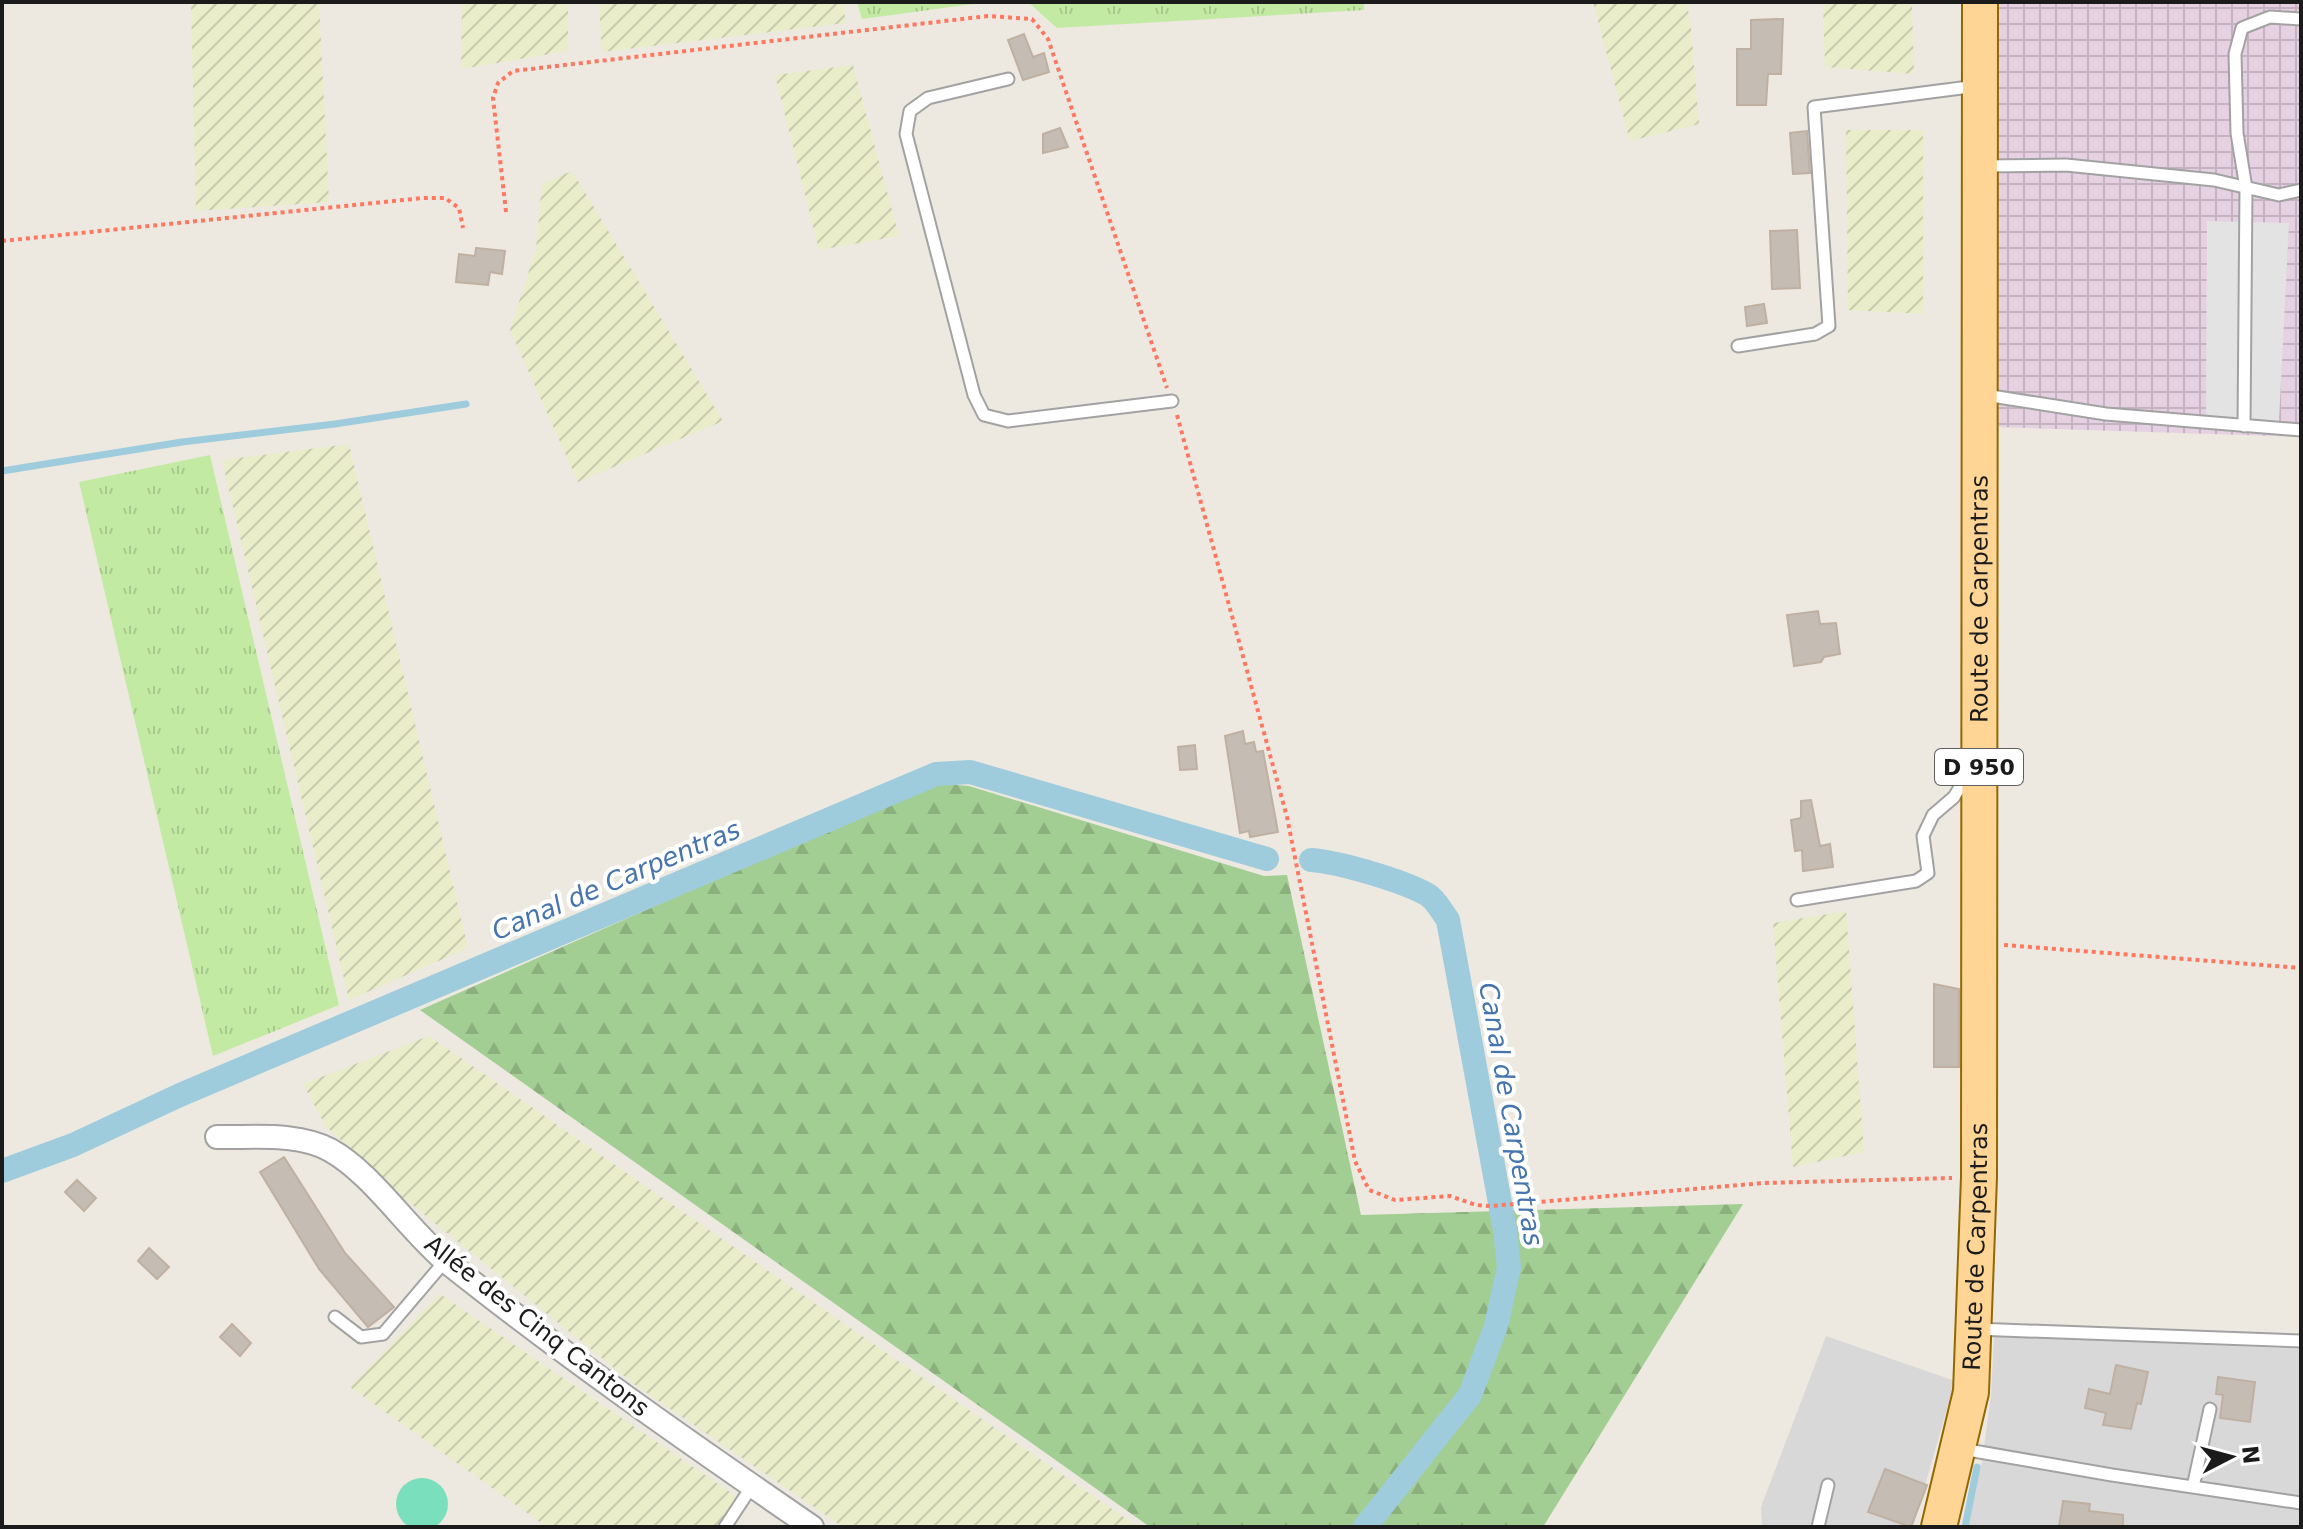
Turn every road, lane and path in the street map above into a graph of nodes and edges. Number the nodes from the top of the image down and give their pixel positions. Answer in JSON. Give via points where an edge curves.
{"nodes":[{"id":1,"x":1980,"y":2,"type":"edge"},
{"id":2,"x":2301,"y":19,"type":"edge"},
{"id":3,"x":1008,"y":79,"type":"dead end"},
{"id":4,"x":1982,"y":85,"type":"junction"},
{"id":5,"x":1982,"y":166,"type":"junction"},
{"id":6,"x":2246,"y":188,"type":"junction"},
{"id":7,"x":2301,"y":190,"type":"edge"},
{"id":8,"x":506,"y":212,"type":"dead end"},
{"id":9,"x":463,"y":228,"type":"dead end"},
{"id":10,"x":2,"y":241,"type":"edge"},
{"id":11,"x":1738,"y":346,"type":"dead end"},
{"id":12,"x":1981,"y":394,"type":"junction"},
{"id":13,"x":1172,"y":401,"type":"junction"},
{"id":14,"x":2244,"y":426,"type":"junction"},
{"id":15,"x":2301,"y":430,"type":"edge"},
{"id":16,"x":1979,"y":755,"type":"junction"},
{"id":17,"x":1797,"y":900,"type":"dead end"},
{"id":18,"x":1978,"y":943,"type":"junction"},
{"id":19,"x":2301,"y":968,"type":"edge"},
{"id":20,"x":217,"y":1137,"type":"dead end"},
{"id":21,"x":1979,"y":1177,"type":"junction"},
{"id":22,"x":445,"y":1261,"type":"junction"},
{"id":23,"x":335,"y":1317,"type":"dead end"},
{"id":24,"x":1975,"y":1329,"type":"junction"},
{"id":25,"x":2301,"y":1341,"type":"edge"},
{"id":26,"x":2210,"y":1409,"type":"dead end"},
{"id":27,"x":1959,"y":1449,"type":"junction"},
{"id":28,"x":1828,"y":1485,"type":"dead end"},
{"id":29,"x":752,"y":1486,"type":"junction"},
{"id":30,"x":2193,"y":1487,"type":"junction"},
{"id":31,"x":2301,"y":1503,"type":"edge"},
{"id":32,"x":725,"y":1527,"type":"edge"},
{"id":33,"x":812,"y":1527,"type":"edge"},
{"id":34,"x":1818,"y":1527,"type":"edge"},
{"id":35,"x":1939,"y":1527,"type":"edge"}],
"edges":[{"from":1,"to":4,"type":"main road","name":"Route de Carpentras","number":"D 950"},
{"from":2,"to":6,"type":"lane","via":[[2270,17],[2242,28],[2235,54],[2237,133]]},
{"from":3,"to":13,"type":"lane","via":[[928,98],[910,111],[906,134],[974,395],[984,415],[1008,421]]},
{"from":4,"to":5,"type":"main road","name":"Route de Carpentras","number":"D 950"},
{"from":4,"to":11,"type":"lane","via":[[1814,107],[1829,326],[1815,334]]},
{"from":5,"to":6,"type":"lane","via":[[2066,165]]},
{"from":5,"to":12,"type":"main road","name":"Route de Carpentras","number":"D 950"},
{"from":6,"to":7,"type":"lane","via":[[2279,195]]},
{"from":6,"to":14,"type":"lane"},
{"from":8,"to":13,"type":"path","via":[[493,98],[498,83],[513,71],[988,16],[1032,19],[1048,39]]},
{"from":9,"to":10,"type":"path","via":[[459,208],[445,198],[423,198]]},
{"from":12,"to":14,"type":"lane","via":[[2106,414]]},
{"from":12,"to":16,"type":"main road","name":"Route de Carpentras","number":"D 950"},
{"from":13,"to":21,"type":"path","via":[[1287,817],[1355,1161],[1369,1190],[1395,1200],[1450,1196],[1491,1206],[1764,1183]]},
{"from":14,"to":15,"type":"lane"},
{"from":16,"to":17,"type":"lane","via":[[1923,836],[1928,873],[1916,881]]},
{"from":16,"to":18,"type":"main road","name":"Route de Carpentras","number":"D 950"},
{"from":18,"to":19,"type":"path"},
{"from":18,"to":21,"type":"main road","name":"Route de Carpentras","number":"D 950"},
{"from":20,"to":22,"type":"street","name":"Allée des Cinq Cantons","via":[[304,1140],[331,1150]]},
{"from":21,"to":24,"type":"main road","name":"Route de Carpentras","number":"D 950"},
{"from":22,"to":23,"type":"lane","via":[[383,1334],[361,1337]]},
{"from":22,"to":29,"type":"street","name":"Allée des Cinq Cantons"},
{"from":24,"to":25,"type":"lane"},
{"from":24,"to":27,"type":"main road","name":"Route de Carpentras","number":"D 950","via":[[1971,1392]]},
{"from":26,"to":30,"type":"lane"},
{"from":27,"to":30,"type":"lane"},
{"from":27,"to":35,"type":"main road","name":"Route de Carpentras","number":"D 950"},
{"from":28,"to":34,"type":"lane"},
{"from":29,"to":32,"type":"lane"},
{"from":29,"to":33,"type":"street","name":"Allée des Cinq Cantons"},
{"from":30,"to":31,"type":"lane"}]}
